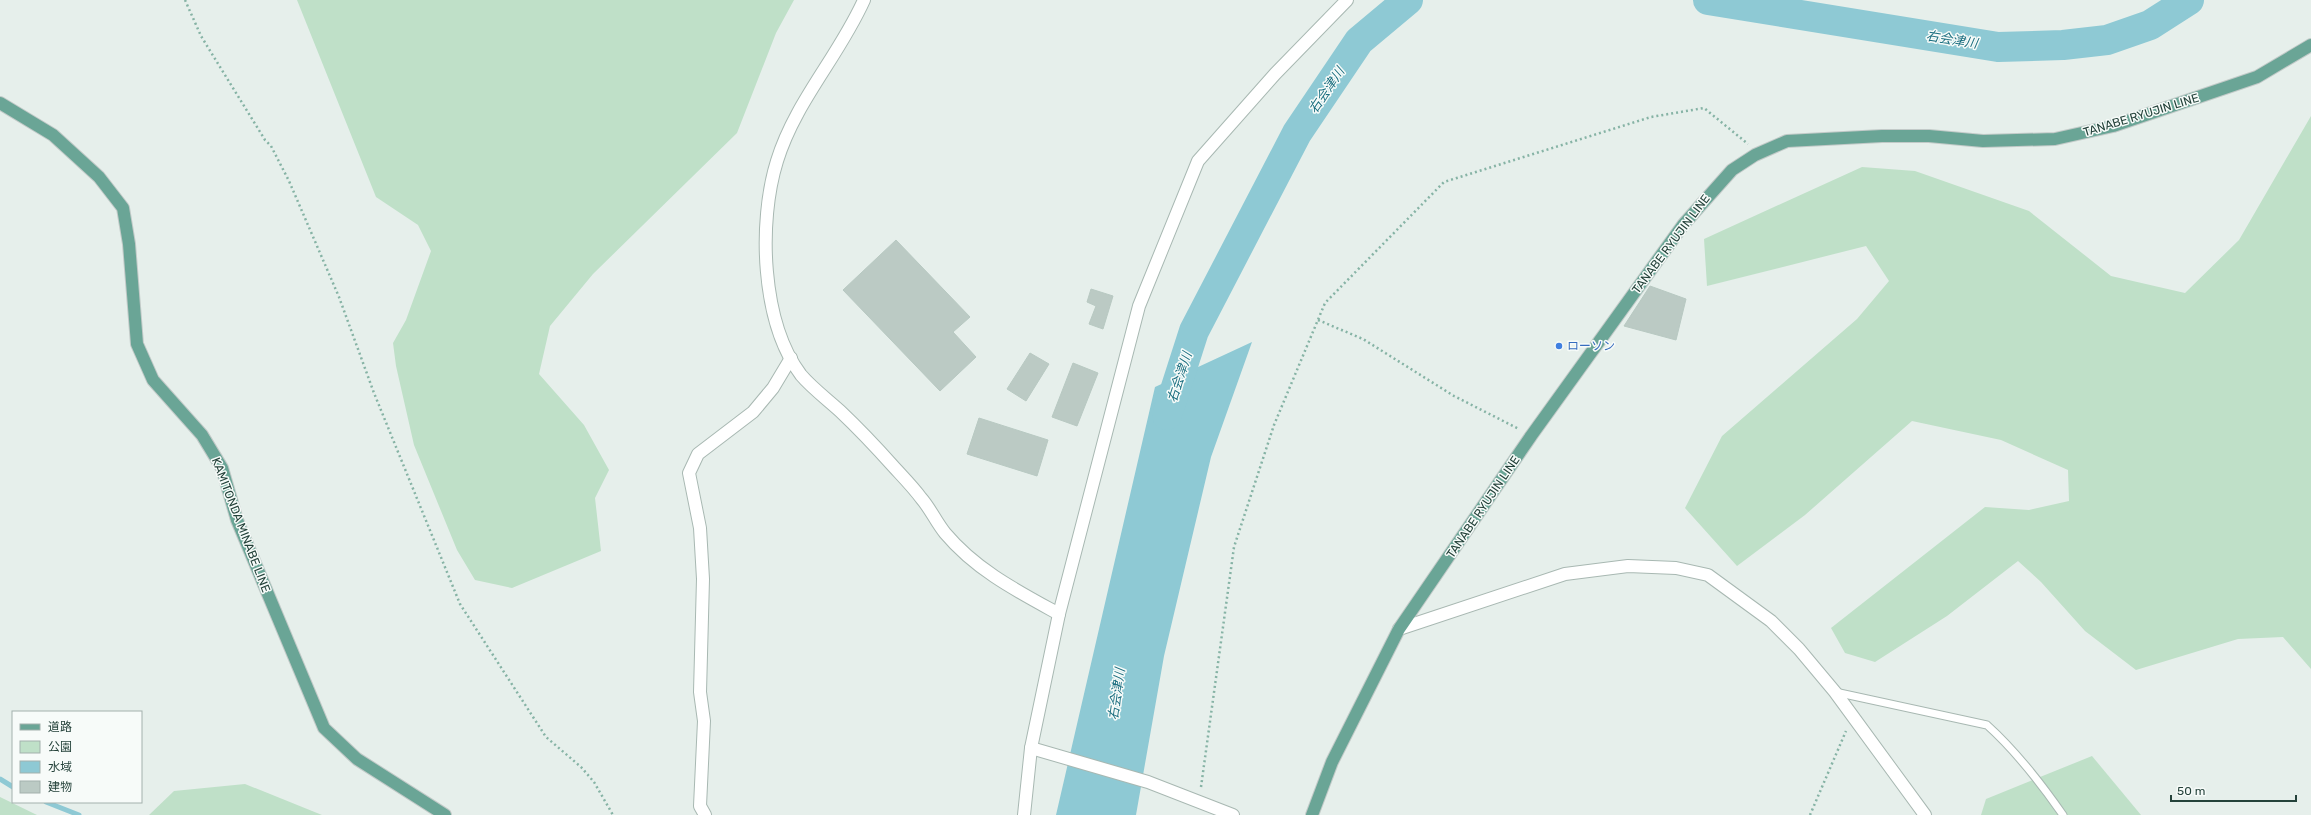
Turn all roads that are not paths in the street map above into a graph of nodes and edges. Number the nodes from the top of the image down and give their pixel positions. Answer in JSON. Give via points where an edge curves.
{"nodes":[{"id":1,"x":864,"y":0,"type":"edge"},
{"id":2,"x":1347,"y":0,"type":"edge"},
{"id":3,"x":2311,"y":45,"type":"edge"},
{"id":4,"x":0,"y":103,"type":"edge"},
{"id":5,"x":791,"y":358,"type":"junction"},
{"id":6,"x":1059,"y":614,"type":"junction"},
{"id":7,"x":1399,"y":629,"type":"junction"},
{"id":8,"x":1834,"y":692,"type":"junction"},
{"id":9,"x":1031,"y":748,"type":"junction"},
{"id":10,"x":445,"y":815,"type":"edge"},
{"id":11,"x":705,"y":815,"type":"edge"},
{"id":12,"x":1024,"y":815,"type":"edge"},
{"id":13,"x":1233,"y":815,"type":"edge"},
{"id":14,"x":1312,"y":815,"type":"edge"},
{"id":15,"x":1925,"y":815,"type":"edge"},
{"id":16,"x":2063,"y":815,"type":"edge"}],
"edges":[{"from":1,"to":5,"type":"street","via":[[857,16],[804,100],[777,161],[765,224],[766,262],[774,310]]},
{"from":2,"to":6,"type":"street","via":[[1275,74],[1198,160],[1139,306]]},
{"from":3,"to":7,"type":"main road","name":"TANABE RYUJIN LINE","via":[[2257,77],[2113,126],[2055,139],[1983,141],[1929,136],[1823,139],[1787,141],[1755,155],[1732,170],[1682,225],[1531,436]]},
{"from":4,"to":10,"type":"main road","name":"KAMITONDA MINABE LINE","via":[[53,135],[99,176],[123,208],[129,244],[138,344],[153,380],[202,435],[222,468],[237,520],[324,728],[357,759]]},
{"from":5,"to":6,"type":"street","via":[[802,376],[861,430],[922,498],[945,533],[991,576]]},
{"from":5,"to":11,"type":"street","via":[[773,388],[753,412],[698,454],[689,473],[700,528],[703,579],[700,692],[704,721],[700,806]]},
{"from":6,"to":9,"type":"street"},
{"from":7,"to":8,"type":"street","via":[[1565,574],[1628,566],[1676,568],[1708,575],[1771,621],[1799,649]]},
{"from":7,"to":14,"type":"main road","name":"TANABE RYUJIN LINE","via":[[1332,762]]},
{"from":8,"to":15,"type":"street"},
{"from":8,"to":16,"type":"lane","via":[[1987,725],[2006,742],[2035,776]]},
{"from":9,"to":12,"type":"street"},
{"from":9,"to":13,"type":"street","via":[[1148,782]]}]}
